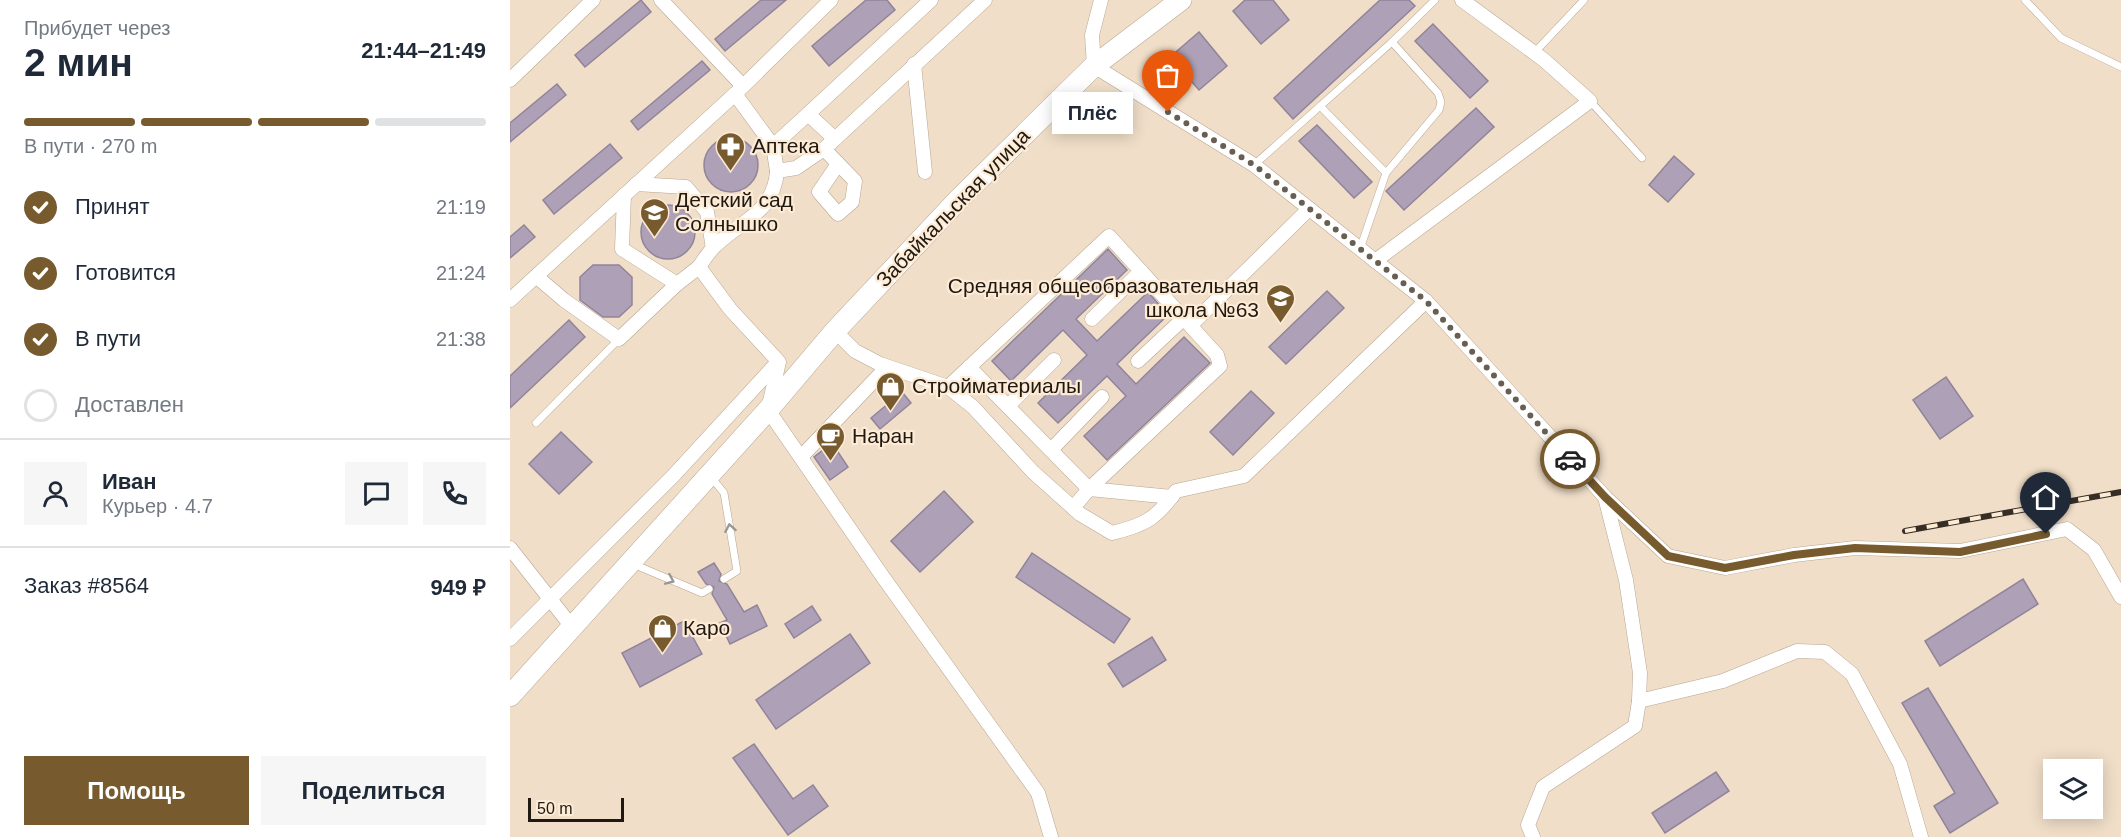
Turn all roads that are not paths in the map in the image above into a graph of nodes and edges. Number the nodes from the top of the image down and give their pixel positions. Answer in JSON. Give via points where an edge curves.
{"nodes":[{"id":1,"x":593,"y":0,"type":"edge"},
{"id":2,"x":661,"y":0,"type":"edge"},
{"id":3,"x":831,"y":0,"type":"edge"},
{"id":4,"x":931,"y":0,"type":"edge"},
{"id":5,"x":985,"y":0,"type":"edge"},
{"id":6,"x":1101,"y":0,"type":"edge"},
{"id":7,"x":1181,"y":0,"type":"edge"},
{"id":8,"x":1435,"y":0,"type":"edge"},
{"id":9,"x":1462,"y":0,"type":"edge"},
{"id":10,"x":1584,"y":0,"type":"edge"},
{"id":11,"x":2025,"y":0,"type":"edge"},
{"id":12,"x":1392,"y":42,"type":"junction"},
{"id":13,"x":1534,"y":53,"type":"junction"},
{"id":14,"x":914,"y":64,"type":"junction"},
{"id":15,"x":1094,"y":66,"type":"junction"},
{"id":16,"x":2121,"y":67,"type":"edge"},
{"id":17,"x":510,"y":80,"type":"edge"},
{"id":18,"x":739,"y":90,"type":"junction"},
{"id":19,"x":1590,"y":101,"type":"junction"},
{"id":20,"x":1320,"y":106,"type":"junction"},
{"id":21,"x":808,"y":114,"type":"junction"},
{"id":22,"x":835,"y":139,"type":"junction"},
{"id":23,"x":773,"y":146,"type":"junction"},
{"id":24,"x":824,"y":149,"type":"junction"},
{"id":25,"x":1642,"y":159,"type":"dead end"},
{"id":26,"x":838,"y":164,"type":"dead end"},
{"id":27,"x":1254,"y":165,"type":"junction"},
{"id":28,"x":777,"y":171,"type":"junction"},
{"id":29,"x":925,"y":172,"type":"dead end"},
{"id":30,"x":1386,"y":173,"type":"junction"},
{"id":31,"x":636,"y":184,"type":"junction"},
{"id":32,"x":624,"y":195,"type":"junction"},
{"id":33,"x":1309,"y":209,"type":"junction"},
{"id":34,"x":713,"y":248,"type":"junction"},
{"id":35,"x":1360,"y":249,"type":"junction"},
{"id":36,"x":1375,"y":261,"type":"junction"},
{"id":37,"x":699,"y":267,"type":"junction"},
{"id":38,"x":1141,"y":271,"type":"junction"},
{"id":39,"x":537,"y":277,"type":"junction"},
{"id":40,"x":677,"y":284,"type":"junction"},
{"id":41,"x":510,"y":300,"type":"edge"},
{"id":42,"x":1426,"y":301,"type":"junction"},
{"id":43,"x":1092,"y":319,"type":"dead end"},
{"id":44,"x":1187,"y":322,"type":"junction"},
{"id":45,"x":835,"y":331,"type":"junction"},
{"id":46,"x":619,"y":339,"type":"junction"},
{"id":47,"x":1054,"y":360,"type":"dead end"},
{"id":48,"x":1138,"y":361,"type":"dead end"},
{"id":49,"x":779,"y":362,"type":"junction"},
{"id":50,"x":888,"y":367,"type":"junction"},
{"id":51,"x":969,"y":367,"type":"junction"},
{"id":52,"x":948,"y":387,"type":"junction"},
{"id":53,"x":1102,"y":397,"type":"dead end"},
{"id":54,"x":1008,"y":406,"type":"junction"},
{"id":55,"x":768,"y":410,"type":"junction"},
{"id":56,"x":536,"y":423,"type":"dead end"},
{"id":57,"x":1051,"y":450,"type":"junction"},
{"id":58,"x":801,"y":457,"type":"junction"},
{"id":59,"x":709,"y":475,"type":"junction"},
{"id":60,"x":1089,"y":489,"type":"junction"},
{"id":61,"x":1172,"y":497,"type":"junction"},
{"id":62,"x":1605,"y":497,"type":"junction"},
{"id":63,"x":1073,"y":508,"type":"junction"},
{"id":64,"x":510,"y":548,"type":"edge"},
{"id":65,"x":630,"y":563,"type":"junction"},
{"id":66,"x":724,"y":579,"type":"dead end"},
{"id":67,"x":709,"y":589,"type":"dead end"},
{"id":68,"x":2121,"y":597,"type":"edge"},
{"id":69,"x":550,"y":600,"type":"junction"},
{"id":70,"x":572,"y":627,"type":"junction"},
{"id":71,"x":510,"y":639,"type":"edge"},
{"id":72,"x":510,"y":696,"type":"edge"},
{"id":73,"x":1639,"y":701,"type":"junction"},
{"id":74,"x":1051,"y":837,"type":"edge"},
{"id":75,"x":1533,"y":837,"type":"edge"},
{"id":76,"x":1921,"y":837,"type":"edge"}],
"edges":[{"from":1,"to":17,"type":"street"},
{"from":2,"to":18,"type":"street"},
{"from":3,"to":18,"type":"street"},
{"from":4,"to":21,"type":"street"},
{"from":5,"to":14,"type":"street"},
{"from":6,"to":15,"type":"street","via":[[1092,35]]},
{"from":7,"to":15,"type":"main road","name":"Забайкальская улица"},
{"from":8,"to":12,"type":"lane"},
{"from":9,"to":13,"type":"street"},
{"from":10,"to":13,"type":"lane"},
{"from":11,"to":16,"type":"lane","via":[[2061,38]]},
{"from":12,"to":20,"type":"lane"},
{"from":12,"to":30,"type":"lane","via":[[1438,93],[1441,102],[1439,110]]},
{"from":13,"to":19,"type":"street"},
{"from":14,"to":22,"type":"street"},
{"from":14,"to":29,"type":"street"},
{"from":15,"to":27,"type":"street"},
{"from":15,"to":45,"type":"main road","name":"Забайкальская улица","via":[[958,200]]},
{"from":18,"to":23,"type":"street"},
{"from":18,"to":31,"type":"street"},
{"from":19,"to":25,"type":"lane"},
{"from":19,"to":36,"type":"street"},
{"from":20,"to":27,"type":"lane"},
{"from":20,"to":30,"type":"lane"},
{"from":21,"to":22,"type":"street"},
{"from":21,"to":23,"type":"street"},
{"from":22,"to":24,"type":"street"},
{"from":23,"to":28,"type":"street"},
{"from":24,"to":26,"type":"street"},
{"from":24,"to":28,"type":"street","via":[[796,168]]},
{"from":27,"to":33,"type":"street"},
{"from":28,"to":34,"type":"street","via":[[762,210]]},
{"from":30,"to":35,"type":"lane"},
{"from":31,"to":32,"type":"street"},
{"from":31,"to":34,"type":"street","via":[[686,187],[706,212]]},
{"from":32,"to":39,"type":"street"},
{"from":32,"to":40,"type":"street","via":[[622,249]]},
{"from":33,"to":35,"type":"street"},
{"from":33,"to":44,"type":"street"},
{"from":34,"to":37,"type":"street"},
{"from":35,"to":36,"type":"street"},
{"from":36,"to":42,"type":"street"},
{"from":37,"to":40,"type":"street"},
{"from":37,"to":49,"type":"street","via":[[730,309]]},
{"from":38,"to":43,"type":"street"},
{"from":38,"to":44,"type":"street"},
{"from":38,"to":51,"type":"street","via":[[1108,236]]},
{"from":39,"to":41,"type":"street"},
{"from":39,"to":46,"type":"street"},
{"from":40,"to":46,"type":"street"},
{"from":42,"to":61,"type":"street","via":[[1244,476],[1176,491]]},
{"from":42,"to":62,"type":"street"},
{"from":44,"to":48,"type":"street"},
{"from":44,"to":60,"type":"street","via":[[1217,355],[1220,366]]},
{"from":45,"to":50,"type":"street","via":[[855,351]]},
{"from":45,"to":55,"type":"main road","name":"Забайкальская улица"},
{"from":46,"to":56,"type":"lane"},
{"from":47,"to":54,"type":"street"},
{"from":49,"to":55,"type":"street"},
{"from":49,"to":69,"type":"street"},
{"from":50,"to":52,"type":"street"},
{"from":50,"to":58,"type":"street"},
{"from":51,"to":52,"type":"street"},
{"from":51,"to":54,"type":"street"},
{"from":52,"to":63,"type":"street","via":[[973,407]]},
{"from":53,"to":57,"type":"street"},
{"from":54,"to":57,"type":"street"},
{"from":55,"to":58,"type":"street"},
{"from":55,"to":59,"type":"main road","name":"Забайкальская улица"},
{"from":57,"to":60,"type":"street"},
{"from":58,"to":74,"type":"street","via":[[1038,793]]},
{"from":59,"to":65,"type":"main road","name":"Забайкальская улица"},
{"from":66,"to":59,"type":"lane","one_way":true,"via":[[737,571],[724,493]]},
{"from":60,"to":61,"type":"street"},
{"from":60,"to":63,"type":"street"},
{"from":61,"to":63,"type":"street","via":[[1161,512],[1140,527],[1112,533]]},
{"from":62,"to":68,"type":"street","via":[[1668,556],[1725,568],[1855,548],[1960,552],[2067,529],[2094,550]]},
{"from":62,"to":73,"type":"street","via":[[1626,580],[1640,673]]},
{"from":64,"to":69,"type":"street"},
{"from":65,"to":67,"type":"lane","one_way":true,"via":[[702,593]]},
{"from":65,"to":70,"type":"main road","name":"Забайкальская улица"},
{"from":69,"to":70,"type":"street"},
{"from":69,"to":71,"type":"street"},
{"from":70,"to":72,"type":"main road","name":"Забайкальская улица"},
{"from":73,"to":75,"type":"street","via":[[1635,726],[1543,787],[1528,825]]},
{"from":73,"to":76,"type":"street","via":[[1723,681],[1797,651],[1825,652],[1852,674],[1900,764]]}]}
